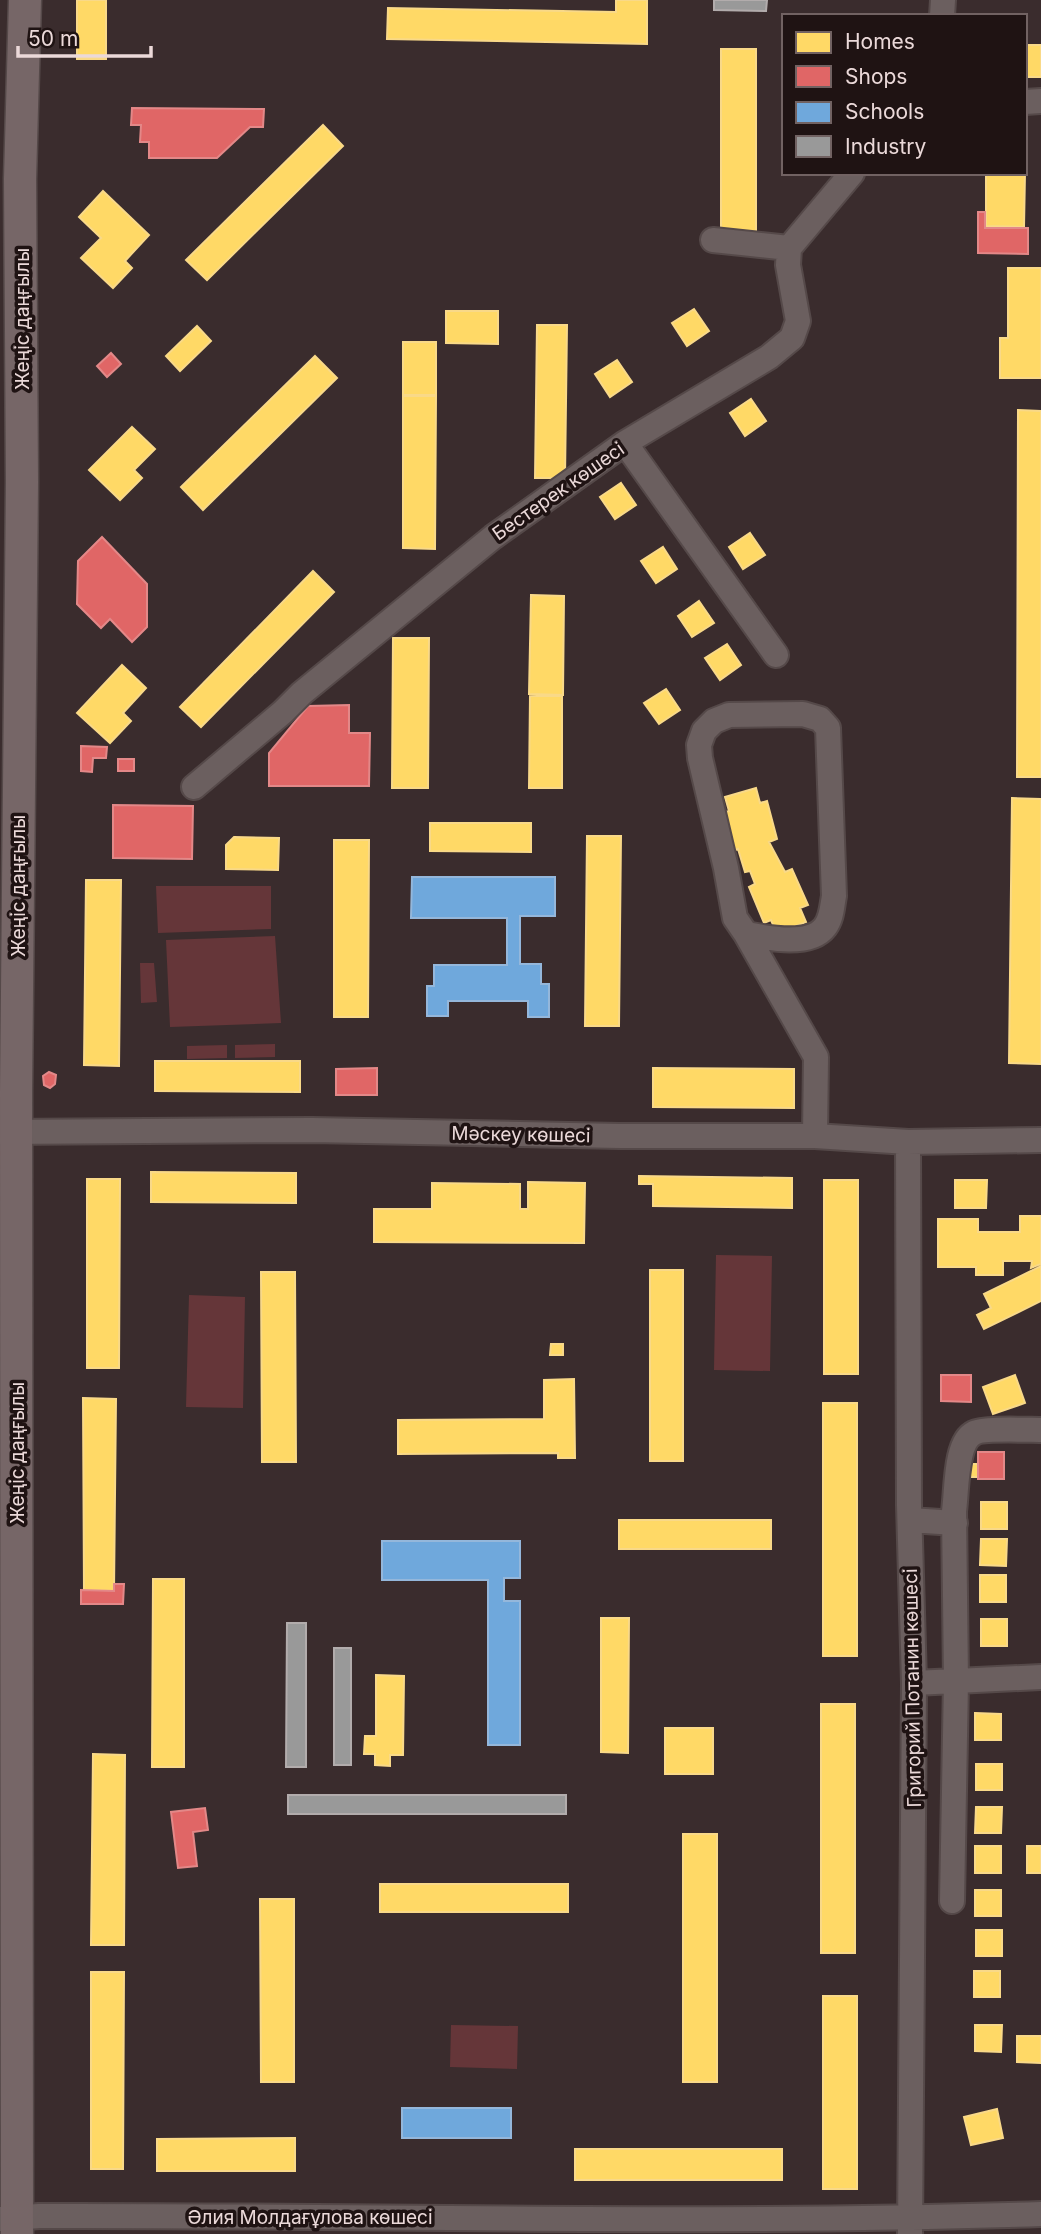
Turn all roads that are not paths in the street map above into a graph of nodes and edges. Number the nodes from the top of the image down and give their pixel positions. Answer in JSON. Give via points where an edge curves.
{"nodes":[{"id":1,"x":25,"y":0,"type":"edge"},
{"id":2,"x":850,"y":175,"type":"edge"},
{"id":3,"x":713,"y":240,"type":"dead end"},
{"id":4,"x":789,"y":248,"type":"junction"},
{"id":5,"x":625,"y":443,"type":"junction"},
{"id":6,"x":776,"y":655,"type":"dead end"},
{"id":7,"x":194,"y":787,"type":"dead end"},
{"id":8,"x":746,"y":934,"type":"junction"},
{"id":9,"x":8,"y":1132,"type":"edge"},
{"id":10,"x":815,"y":1136,"type":"junction"},
{"id":11,"x":1041,"y":1140,"type":"edge"},
{"id":12,"x":908,"y":1142,"type":"junction"},
{"id":13,"x":1041,"y":1430,"type":"edge"},
{"id":14,"x":910,"y":1520,"type":"junction"},
{"id":15,"x":954,"y":1523,"type":"junction"},
{"id":16,"x":1041,"y":1677,"type":"edge"},
{"id":17,"x":956,"y":1681,"type":"junction"},
{"id":18,"x":914,"y":1683,"type":"junction"},
{"id":19,"x":952,"y":1901,"type":"dead end"},
{"id":20,"x":1041,"y":2214,"type":"edge"},
{"id":21,"x":12,"y":2224,"type":"edge"},
{"id":22,"x":910,"y":2226,"type":"edge"}],
"edges":[{"from":1,"to":9,"type":"main road","name":"Жеңіс даңғылы","via":[[20,179],[22,441]]},
{"from":2,"to":4,"type":"street"},
{"from":3,"to":4,"type":"street"},
{"from":4,"to":5,"type":"street","name":"Бестерек көшесі","via":[[799,321],[792,338],[769,357]]},
{"from":5,"to":6,"type":"street"},
{"from":5,"to":7,"type":"street","name":"Бестерек көшесі","via":[[493,537]]},
{"from":8,"to":8,"type":"street","via":[[735,918],[699,745],[704,731],[729,715],[803,714],[820,719],[828,728],[831,916],[816,935],[778,941]]},
{"from":8,"to":10,"type":"street","via":[[816,1056]]},
{"from":9,"to":10,"type":"street","name":"Мәскеу көшесі","via":[[312,1130]]},
{"from":9,"to":21,"type":"main road","name":"Жеңіс даңғылы"},
{"from":10,"to":12,"type":"street","name":"Мәскеу көшесі"},
{"from":11,"to":12,"type":"street","name":"Мәскеу көшесі"},
{"from":12,"to":14,"type":"street","name":"Григорий Потанин көшесі"},
{"from":13,"to":15,"type":"street","via":[[975,1432],[964,1441],[958,1461]]},
{"from":14,"to":15,"type":"street"},
{"from":14,"to":18,"type":"street","name":"Григорий Потанин көшесі"},
{"from":15,"to":17,"type":"street"},
{"from":16,"to":17,"type":"street"},
{"from":17,"to":18,"type":"street"},
{"from":17,"to":19,"type":"street"},
{"from":18,"to":22,"type":"street","name":"Григорий Потанин көшесі"},
{"from":20,"to":22,"type":"street","name":"Әлия Молдағұлова көшесі"},
{"from":21,"to":22,"type":"street","name":"Әлия Молдағұлова көшесі","via":[[64,2216],[789,2220]]}]}
